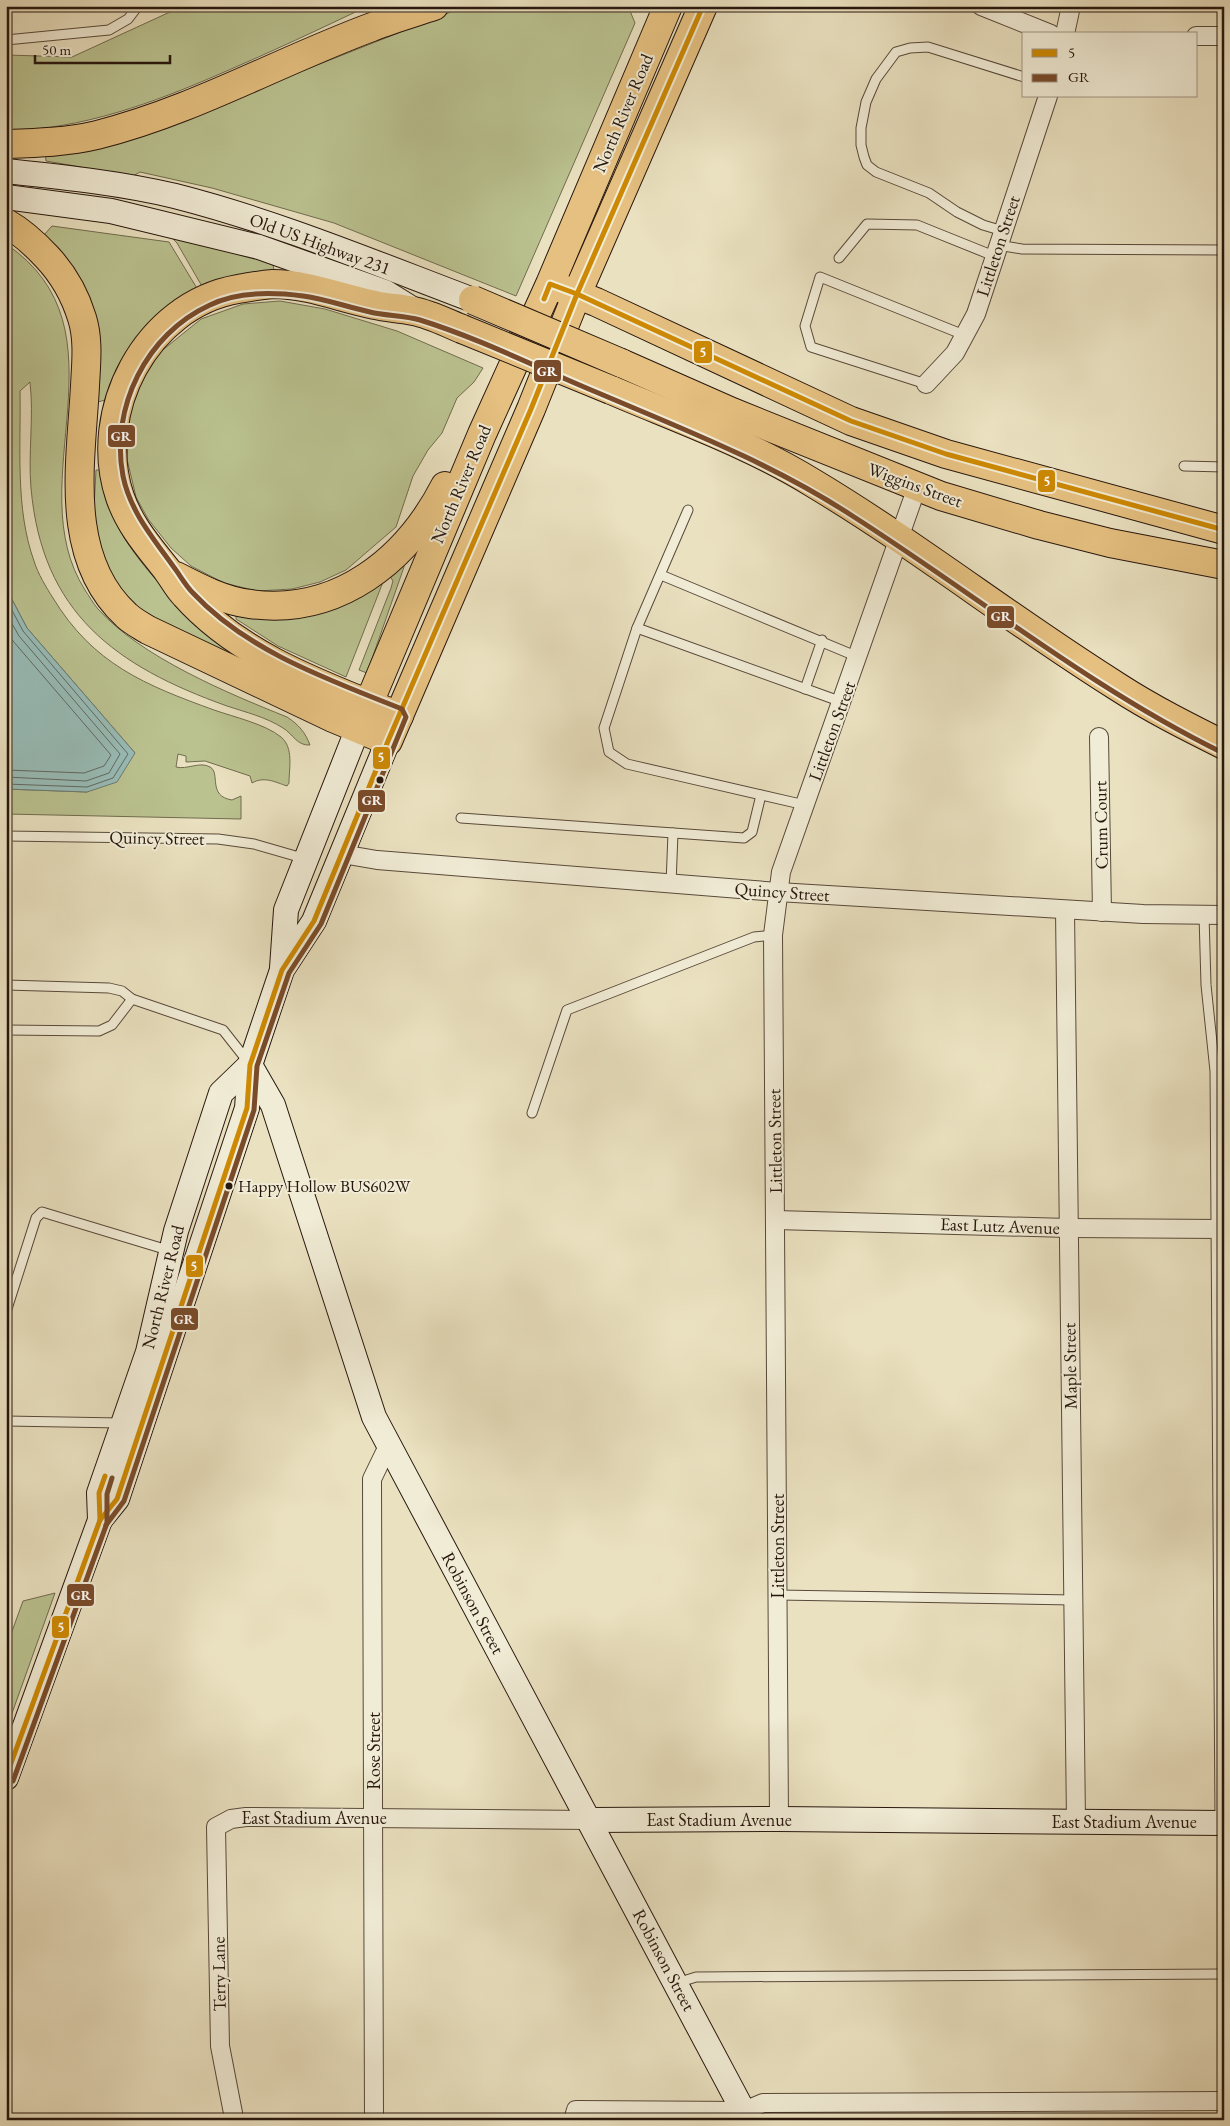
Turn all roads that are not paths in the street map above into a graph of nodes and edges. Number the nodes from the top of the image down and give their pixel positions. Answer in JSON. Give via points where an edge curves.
{"nodes":[{"id":1,"x":138,"y":6,"type":"edge"},
{"id":2,"x":416,"y":6,"type":"edge"},
{"id":3,"x":434,"y":6,"type":"edge"},
{"id":4,"x":645,"y":6,"type":"edge"},
{"id":5,"x":703,"y":6,"type":"edge"},
{"id":6,"x":982,"y":6,"type":"edge"},
{"id":7,"x":1071,"y":6,"type":"edge"},
{"id":8,"x":663,"y":18,"type":"edge"},
{"id":9,"x":372,"y":27,"type":"junction"},
{"id":10,"x":1045,"y":32,"type":"edge"},
{"id":11,"x":1065,"y":32,"type":"edge"},
{"id":12,"x":1198,"y":36,"type":"edge"},
{"id":13,"x":1224,"y":36,"type":"edge"},
{"id":14,"x":6,"y":40,"type":"edge"},
{"id":15,"x":678,"y":64,"type":"junction"},
{"id":16,"x":1022,"y":76,"type":"edge"},
{"id":17,"x":1047,"y":98,"type":"edge"},
{"id":18,"x":6,"y":144,"type":"edge"},
{"id":19,"x":6,"y":171,"type":"edge"},
{"id":20,"x":6,"y":197,"type":"edge"},
{"id":21,"x":6,"y":223,"type":"edge"},
{"id":22,"x":999,"y":244,"type":"junction"},
{"id":23,"x":1224,"y":250,"type":"edge"},
{"id":24,"x":840,"y":258,"type":"dead end"},
{"id":25,"x":550,"y":284,"type":"junction"},
{"id":26,"x":577,"y":294,"type":"junction"},
{"id":27,"x":473,"y":300,"type":"joint"},
{"id":28,"x":415,"y":311,"type":"junction"},
{"id":29,"x":964,"y":335,"type":"junction"},
{"id":30,"x":621,"y":363,"type":"joint"},
{"id":31,"x":926,"y":384,"type":"joint"},
{"id":32,"x":482,"y":434,"type":"junction"},
{"id":33,"x":1184,"y":466,"type":"dead end"},
{"id":34,"x":1224,"y":467,"type":"edge"},
{"id":35,"x":917,"y":488,"type":"junction"},
{"id":36,"x":688,"y":510,"type":"dead end"},
{"id":37,"x":1224,"y":530,"type":"edge"},
{"id":38,"x":901,"y":539,"type":"junction"},
{"id":39,"x":1224,"y":565,"type":"edge"},
{"id":40,"x":168,"y":571,"type":"junction"},
{"id":41,"x":661,"y":575,"type":"junction"},
{"id":42,"x":637,"y":628,"type":"junction"},
{"id":43,"x":822,"y":640,"type":"junction"},
{"id":44,"x":858,"y":657,"type":"junction"},
{"id":45,"x":805,"y":689,"type":"junction"},
{"id":46,"x":842,"y":702,"type":"junction"},
{"id":47,"x":363,"y":716,"type":"junction"},
{"id":48,"x":399,"y":716,"type":"junction"},
{"id":49,"x":1099,"y":738,"type":"dead end"},
{"id":50,"x":388,"y":741,"type":"junction"},
{"id":51,"x":1224,"y":745,"type":"edge"},
{"id":52,"x":761,"y":795,"type":"junction"},
{"id":53,"x":805,"y":805,"type":"junction"},
{"id":54,"x":461,"y":818,"type":"dead end"},
{"id":55,"x":673,"y":833,"type":"junction"},
{"id":56,"x":6,"y":836,"type":"edge"},
{"id":57,"x":342,"y":854,"type":"junction"},
{"id":58,"x":306,"y":859,"type":"junction"},
{"id":59,"x":671,"y":884,"type":"junction"},
{"id":60,"x":778,"y":892,"type":"junction"},
{"id":61,"x":1065,"y":910,"type":"junction"},
{"id":62,"x":1102,"y":912,"type":"junction"},
{"id":63,"x":1204,"y":915,"type":"junction"},
{"id":64,"x":1224,"y":915,"type":"edge"},
{"id":65,"x":773,"y":935,"type":"junction"},
{"id":66,"x":282,"y":970,"type":"junction"},
{"id":67,"x":6,"y":985,"type":"edge"},
{"id":68,"x":132,"y":999,"type":"junction"},
{"id":69,"x":6,"y":1030,"type":"edge"},
{"id":70,"x":250,"y":1065,"type":"junction"},
{"id":71,"x":532,"y":1113,"type":"dead end"},
{"id":72,"x":776,"y":1220,"type":"junction"},
{"id":73,"x":1068,"y":1228,"type":"junction"},
{"id":74,"x":1220,"y":1229,"type":"edge"},
{"id":75,"x":171,"y":1251,"type":"junction"},
{"id":76,"x":6,"y":1312,"type":"edge"},
{"id":77,"x":6,"y":1421,"type":"edge"},
{"id":78,"x":124,"y":1424,"type":"junction"},
{"id":79,"x":388,"y":1446,"type":"junction"},
{"id":80,"x":100,"y":1520,"type":"junction"},
{"id":81,"x":778,"y":1595,"type":"junction"},
{"id":82,"x":1073,"y":1600,"type":"junction"},
{"id":83,"x":6,"y":1778,"type":"edge"},
{"id":84,"x":374,"y":1818,"type":"junction"},
{"id":85,"x":779,"y":1819,"type":"junction"},
{"id":86,"x":590,"y":1820,"type":"junction"},
{"id":87,"x":1076,"y":1822,"type":"junction"},
{"id":88,"x":1222,"y":1823,"type":"edge"},
{"id":89,"x":216,"y":1827,"type":"joint"},
{"id":90,"x":1224,"y":1974,"type":"edge"},
{"id":91,"x":676,"y":1983,"type":"junction"},
{"id":92,"x":1224,"y":2101,"type":"edge"},
{"id":93,"x":746,"y":2115,"type":"edge"},
{"id":94,"x":232,"y":2120,"type":"edge"},
{"id":95,"x":374,"y":2120,"type":"edge"},
{"id":96,"x":573,"y":2120,"type":"edge"}],
"edges":[{"from":1,"to":14,"type":"lane","via":[[128,19],[108,30]]},
{"from":2,"to":9,"type":"main road"},
{"from":3,"to":9,"type":"main road"},
{"from":4,"to":8,"type":"main road"},
{"from":5,"to":15,"type":"main road","name":"North River Road"},
{"from":6,"to":10,"type":"street"},
{"from":7,"to":11,"type":"street"},
{"from":8,"to":15,"type":"main road"},
{"from":8,"to":25,"type":"main road","name":"North River Road"},
{"from":9,"to":18,"type":"main road","via":[[136,124],[95,135],[42,143]]},
{"from":12,"to":13,"type":"street"},
{"from":15,"to":26,"type":"main road","name":"North River Road"},
{"from":16,"to":22,"type":"lane","via":[[928,47],[896,52],[876,79],[866,102],[861,128],[861,145],[867,165],[876,172],[929,193],[957,212],[983,224]]},
{"from":17,"to":22,"type":"street","name":"Littleton Street"},
{"from":19,"to":27,"type":"main road","name":"Old US Highway 231","via":[[174,196],[262,222]]},
{"from":20,"to":28,"type":"main road","name":"Old US Highway 231","via":[[111,211],[259,247],[385,292]]},
{"from":21,"to":47,"type":"main road","via":[[33,242],[60,272],[83,319],[87,343],[80,489],[82,532],[97,579],[110,598],[126,616],[148,630],[333,718]]},
{"from":22,"to":23,"type":"lane","via":[[1022,250]]},
{"from":22,"to":24,"type":"lane","via":[[917,225],[867,224]]},
{"from":22,"to":29,"type":"street","name":"Littleton Street","via":[[976,314]]},
{"from":25,"to":26,"type":"main road"},
{"from":25,"to":32,"type":"main road","name":"North River Road"},
{"from":26,"to":37,"type":"main road","via":[[850,421],[946,454]]},
{"from":26,"to":48,"type":"main road","name":"North River Road"},
{"from":27,"to":30,"type":"main road","name":"Old US Highway 231","bridge":true},
{"from":28,"to":38,"type":"main road","bridge":true,"via":[[711,432],[812,482]]},
{"from":28,"to":40,"type":"main road","via":[[376,306],[314,289],[273,284],[236,289],[206,298],[155,335],[139,356],[124,388],[114,416],[112,442],[114,474],[129,519]]},
{"from":29,"to":31,"type":"street","name":"Littleton Street","via":[[955,354]]},
{"from":29,"to":31,"type":"lane","via":[[820,277],[806,326],[812,347]]},
{"from":30,"to":35,"type":"main road","name":"Wiggins Street"},
{"from":32,"to":40,"type":"main road","via":[[462,453],[437,502],[400,550],[359,583],[334,594],[306,603],[249,604],[217,596]]},
{"from":32,"to":47,"type":"main road","name":"North River Road"},
{"from":33,"to":34,"type":"lane"},
{"from":35,"to":38,"type":"street","name":"Littleton Street"},
{"from":35,"to":39,"type":"main road","name":"Wiggins Street","via":[[1039,525]]},
{"from":36,"to":41,"type":"lane"},
{"from":38,"to":44,"type":"street","name":"Littleton Street"},
{"from":38,"to":51,"type":"main road","via":[[1117,687]]},
{"from":40,"to":47,"type":"main road","via":[[184,594],[228,634]]},
{"from":41,"to":42,"type":"lane"},
{"from":41,"to":43,"type":"lane"},
{"from":42,"to":45,"type":"lane"},
{"from":42,"to":52,"type":"lane","via":[[604,728],[609,752],[627,764]]},
{"from":43,"to":44,"type":"lane"},
{"from":43,"to":45,"type":"lane"},
{"from":44,"to":46,"type":"street","name":"Littleton Street"},
{"from":45,"to":46,"type":"lane"},
{"from":46,"to":53,"type":"street","name":"Littleton Street"},
{"from":47,"to":48,"type":"main road"},
{"from":47,"to":50,"type":"main road"},
{"from":47,"to":58,"type":"main road","name":"North River Road"},
{"from":48,"to":50,"type":"main road","name":"North River Road"},
{"from":49,"to":62,"type":"street","name":"Crum Court"},
{"from":50,"to":57,"type":"main road","name":"North River Road"},
{"from":52,"to":53,"type":"lane"},
{"from":52,"to":55,"type":"lane","via":[[752,832],[744,838]]},
{"from":53,"to":60,"type":"street","name":"Littleton Street","via":[[781,872]]},
{"from":54,"to":55,"type":"lane"},
{"from":55,"to":59,"type":"lane"},
{"from":56,"to":58,"type":"lane","name":"Quincy Street","via":[[218,839],[254,844]]},
{"from":57,"to":59,"type":"street","name":"Quincy Street","via":[[376,860]]},
{"from":57,"to":66,"type":"main road","name":"North River Road","via":[[314,921]]},
{"from":58,"to":66,"type":"main road","name":"North River Road","via":[[286,910]]},
{"from":59,"to":60,"type":"street","name":"Quincy Street"},
{"from":60,"to":61,"type":"street","name":"Quincy Street"},
{"from":60,"to":65,"type":"street","name":"Littleton Street"},
{"from":61,"to":62,"type":"street","name":"Quincy Street"},
{"from":61,"to":73,"type":"street","name":"Maple Street"},
{"from":62,"to":63,"type":"street","name":"Quincy Street"},
{"from":63,"to":64,"type":"street","name":"Quincy Street"},
{"from":63,"to":74,"type":"lane","via":[[1206,985],[1215,1071]]},
{"from":65,"to":71,"type":"lane","via":[[754,937],[567,1010]]},
{"from":65,"to":72,"type":"street","name":"Littleton Street"},
{"from":66,"to":70,"type":"main road","name":"North River Road"},
{"from":67,"to":68,"type":"lane","via":[[109,988],[122,991]]},
{"from":68,"to":69,"type":"lane","via":[[112,1025],[99,1031]]},
{"from":68,"to":70,"type":"lane","via":[[223,1030]]},
{"from":70,"to":75,"type":"main road","name":"North River Road","via":[[221,1093]]},
{"from":70,"to":79,"type":"main road","name":"Robinson Street","via":[[273,1105],[374,1417]]},
{"from":70,"to":80,"type":"main road","name":"North River Road","via":[[247,1108],[117,1499]]},
{"from":72,"to":73,"type":"street","name":"East Lutz Avenue"},
{"from":72,"to":81,"type":"street","name":"Littleton Street"},
{"from":73,"to":74,"type":"street","name":"East Lutz Avenue"},
{"from":73,"to":82,"type":"street","name":"Maple Street"},
{"from":74,"to":88,"type":"lane"},
{"from":75,"to":76,"type":"lane","via":[[42,1212],[36,1218]]},
{"from":75,"to":78,"type":"main road","name":"North River Road","via":[[148,1352]]},
{"from":77,"to":78,"type":"lane"},
{"from":78,"to":80,"type":"main road","name":"North River Road","via":[[99,1493]]},
{"from":79,"to":84,"type":"street","name":"Rose Street","via":[[372,1478]]},
{"from":79,"to":86,"type":"main road","name":"Robinson Street"},
{"from":80,"to":83,"type":"main road","name":"North River Road"},
{"from":81,"to":82,"type":"lane"},
{"from":81,"to":85,"type":"street","name":"Littleton Street"},
{"from":82,"to":87,"type":"street","name":"Maple Street"},
{"from":84,"to":86,"type":"street","name":"East Stadium Avenue"},
{"from":84,"to":89,"type":"street","name":"East Stadium Avenue","via":[[246,1817],[231,1819]]},
{"from":84,"to":95,"type":"street","name":"Rose Street"},
{"from":85,"to":86,"type":"main road","name":"East Stadium Avenue"},
{"from":85,"to":87,"type":"main road","name":"East Stadium Avenue"},
{"from":86,"to":91,"type":"main road","name":"Robinson Street"},
{"from":87,"to":88,"type":"main road","name":"East Stadium Avenue"},
{"from":89,"to":94,"type":"street","name":"Terry Lane","via":[[220,2046]]},
{"from":90,"to":91,"type":"lane","via":[[696,1977]]},
{"from":91,"to":93,"type":"main road","name":"Robinson Street"},
{"from":92,"to":93,"type":"street","via":[[764,2103]]},
{"from":93,"to":96,"type":"street","via":[[576,2110]]}]}
